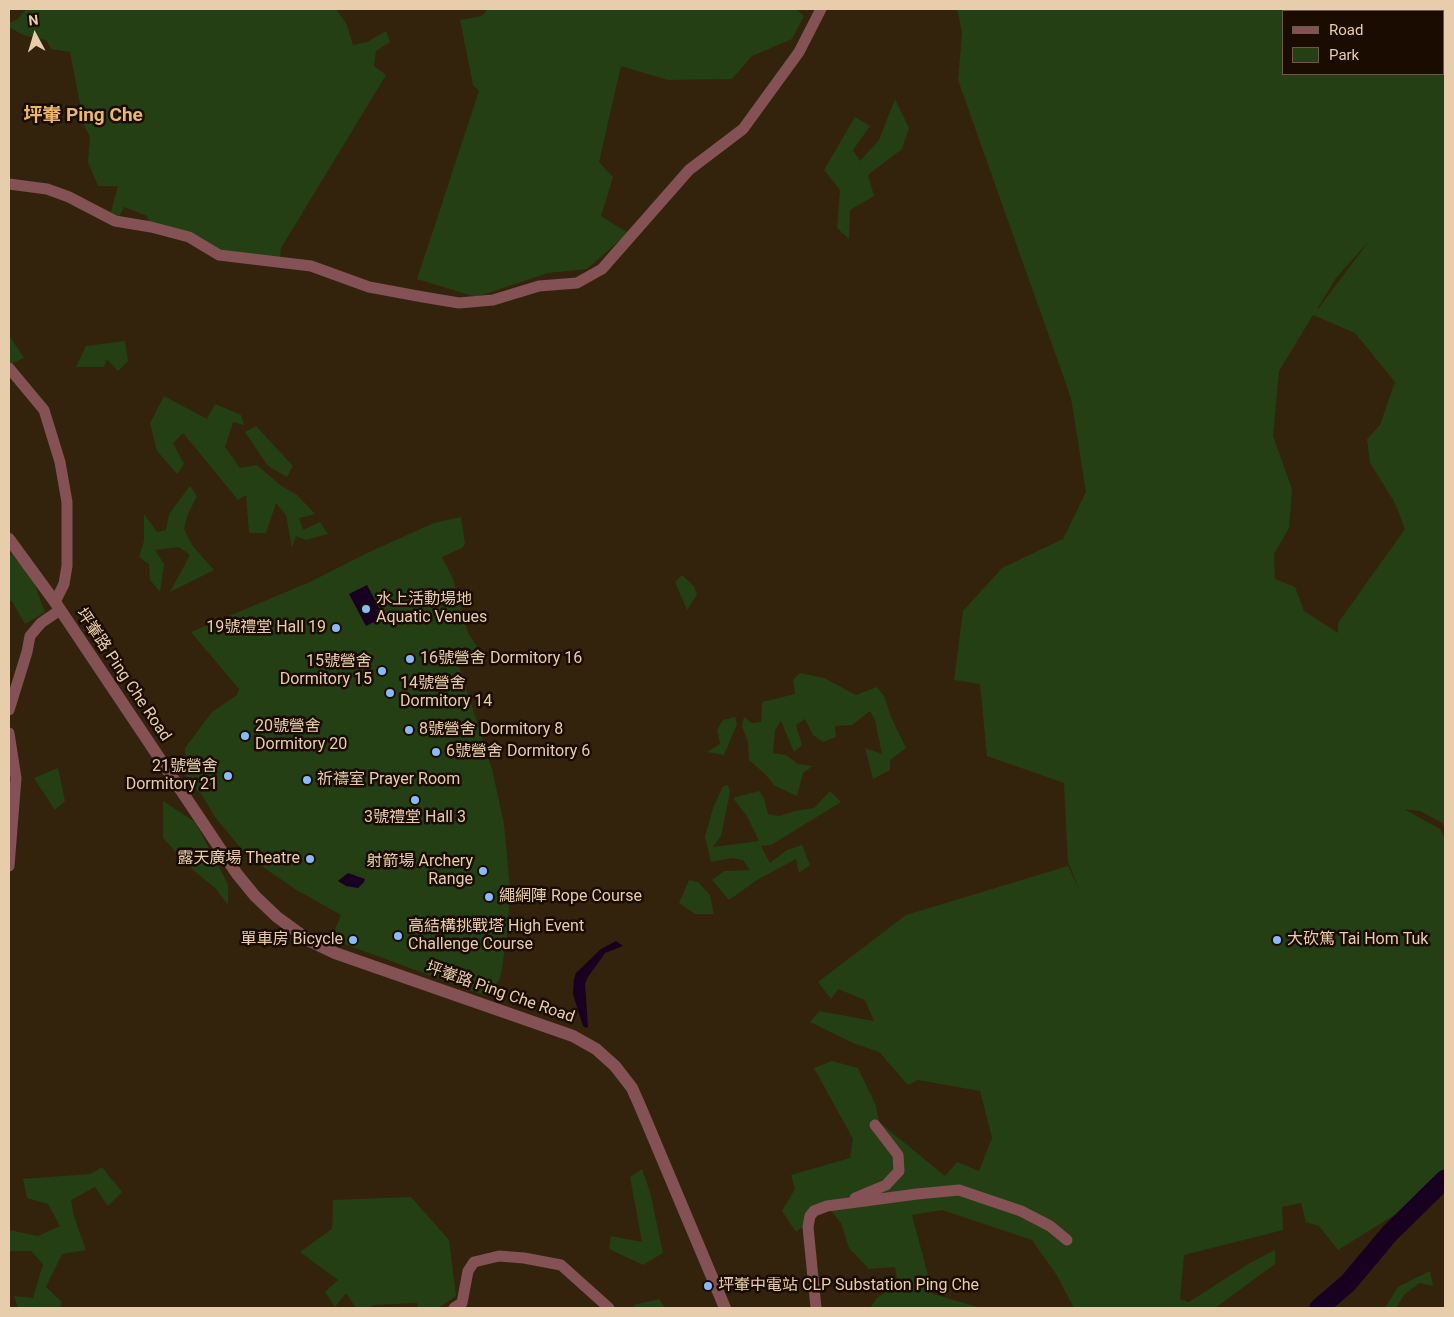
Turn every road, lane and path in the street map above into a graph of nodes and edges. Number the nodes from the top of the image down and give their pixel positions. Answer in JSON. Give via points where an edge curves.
{"nodes":[{"id":1,"x":821,"y":9,"type":"edge"},
{"id":2,"x":9,"y":184,"type":"edge"},
{"id":3,"x":9,"y":368,"type":"edge"},
{"id":4,"x":9,"y":538,"type":"edge"},
{"id":5,"x":57,"y":606,"type":"junction"},
{"id":6,"x":9,"y":710,"type":"edge"},
{"id":7,"x":9,"y":733,"type":"edge"},
{"id":8,"x":9,"y":866,"type":"edge"},
{"id":9,"x":875,"y":1125,"type":"dead end"},
{"id":10,"x":844,"y":1203,"type":"junction"},
{"id":11,"x":1067,"y":1240,"type":"dead end"},
{"id":12,"x":462,"y":1306,"type":"edge"},
{"id":13,"x":609,"y":1308,"type":"edge"},
{"id":14,"x":725,"y":1308,"type":"edge"},
{"id":15,"x":816,"y":1308,"type":"edge"}],
"edges":[{"from":1,"to":2,"type":"street","via":[[799,52],[743,129],[689,170],[602,269],[577,283],[539,286],[493,300],[459,303],[423,297],[369,286],[311,266],[219,254],[189,237],[115,221],[47,189]]},
{"from":3,"to":5,"type":"street","via":[[44,410],[60,462],[67,502],[68,566]]},
{"from":4,"to":5,"type":"street","name":"坪輋路 Ping Che Road"},
{"from":5,"to":6,"type":"street","via":[[30,636]]},
{"from":5,"to":14,"type":"street","name":"坪輋路 Ping Che Road","via":[[236,874],[276,917],[310,941],[335,953],[573,1036],[596,1049],[615,1066],[638,1101]]},
{"from":7,"to":8,"type":"street","via":[[16,778]]},
{"from":9,"to":10,"type":"street","via":[[898,1154],[899,1171],[886,1185]]},
{"from":10,"to":11,"type":"street","via":[[959,1190],[1021,1212],[1050,1226]]},
{"from":10,"to":15,"type":"street","via":[[818,1209],[810,1216],[808,1227]]},
{"from":12,"to":13,"type":"street","via":[[468,1271],[474,1262],[499,1256],[561,1266]]}]}
